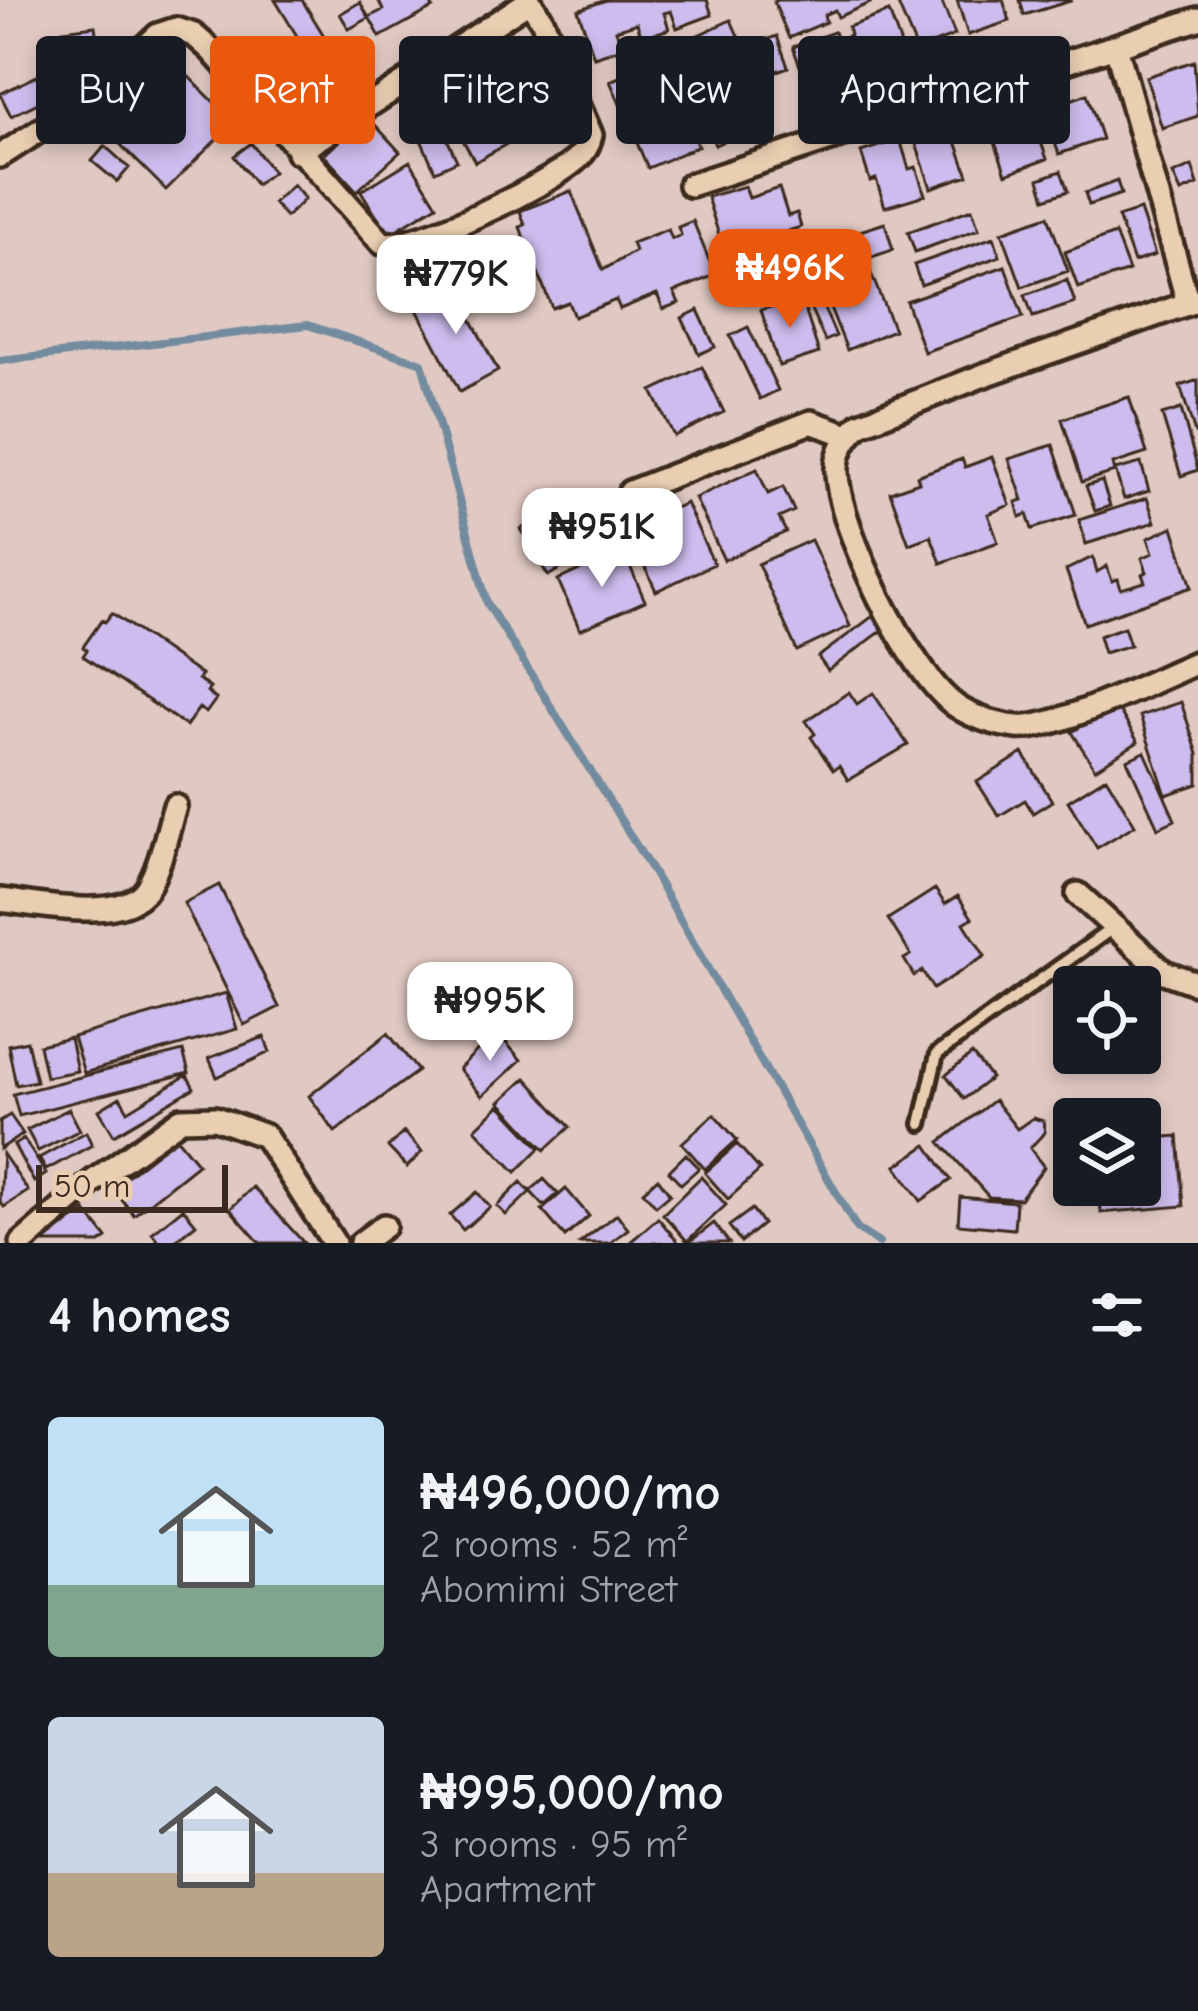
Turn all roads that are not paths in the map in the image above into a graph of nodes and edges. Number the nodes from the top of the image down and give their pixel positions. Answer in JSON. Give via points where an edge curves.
{"nodes":[{"id":1,"x":529,"y":1,"type":"edge"},
{"id":2,"x":1198,"y":19,"type":"edge"},
{"id":3,"x":1116,"y":46,"type":"junction"},
{"id":4,"x":298,"y":152,"type":"junction"},
{"id":5,"x":0,"y":156,"type":"edge"},
{"id":6,"x":690,"y":185,"type":"dead end"},
{"id":7,"x":1193,"y":302,"type":"edge"},
{"id":8,"x":848,"y":435,"type":"junction"},
{"id":9,"x":630,"y":492,"type":"dead end"},
{"id":10,"x":1198,"y":662,"type":"edge"},
{"id":11,"x":175,"y":806,"type":"dead end"},
{"id":12,"x":1078,"y":893,"type":"dead end"},
{"id":13,"x":0,"y":901,"type":"edge"},
{"id":14,"x":1114,"y":927,"type":"junction"},
{"id":15,"x":1198,"y":984,"type":"edge"},
{"id":16,"x":921,"y":1124,"type":"dead end"},
{"id":17,"x":384,"y":1226,"type":"dead end"},
{"id":18,"x":22,"y":1243,"type":"edge"},
{"id":19,"x":334,"y":1243,"type":"edge"},
{"id":20,"x":361,"y":1243,"type":"edge"}],
"edges":[{"from":1,"to":4,"type":"street"},
{"from":1,"to":4,"type":"street","via":[[591,136],[562,171],[394,246],[382,243]]},
{"from":2,"to":3,"type":"street"},
{"from":3,"to":6,"type":"street"},
{"from":3,"to":7,"type":"street"},
{"from":4,"to":5,"type":"street","via":[[211,50],[176,29]]},
{"from":7,"to":8,"type":"street","via":[[984,375]]},
{"from":8,"to":9,"type":"street","via":[[811,422]]},
{"from":8,"to":10,"type":"street","via":[[836,472],[856,544],[926,676],[956,705],[1021,728]]},
{"from":11,"to":13,"type":"street","via":[[148,886],[134,902],[112,909]]},
{"from":12,"to":14,"type":"street"},
{"from":14,"to":15,"type":"street","via":[[1164,971]]},
{"from":14,"to":16,"type":"lane","via":[[937,1054]]},
{"from":17,"to":20,"type":"street"},
{"from":18,"to":19,"type":"street","via":[[181,1119],[215,1118],[265,1136]]}]}
